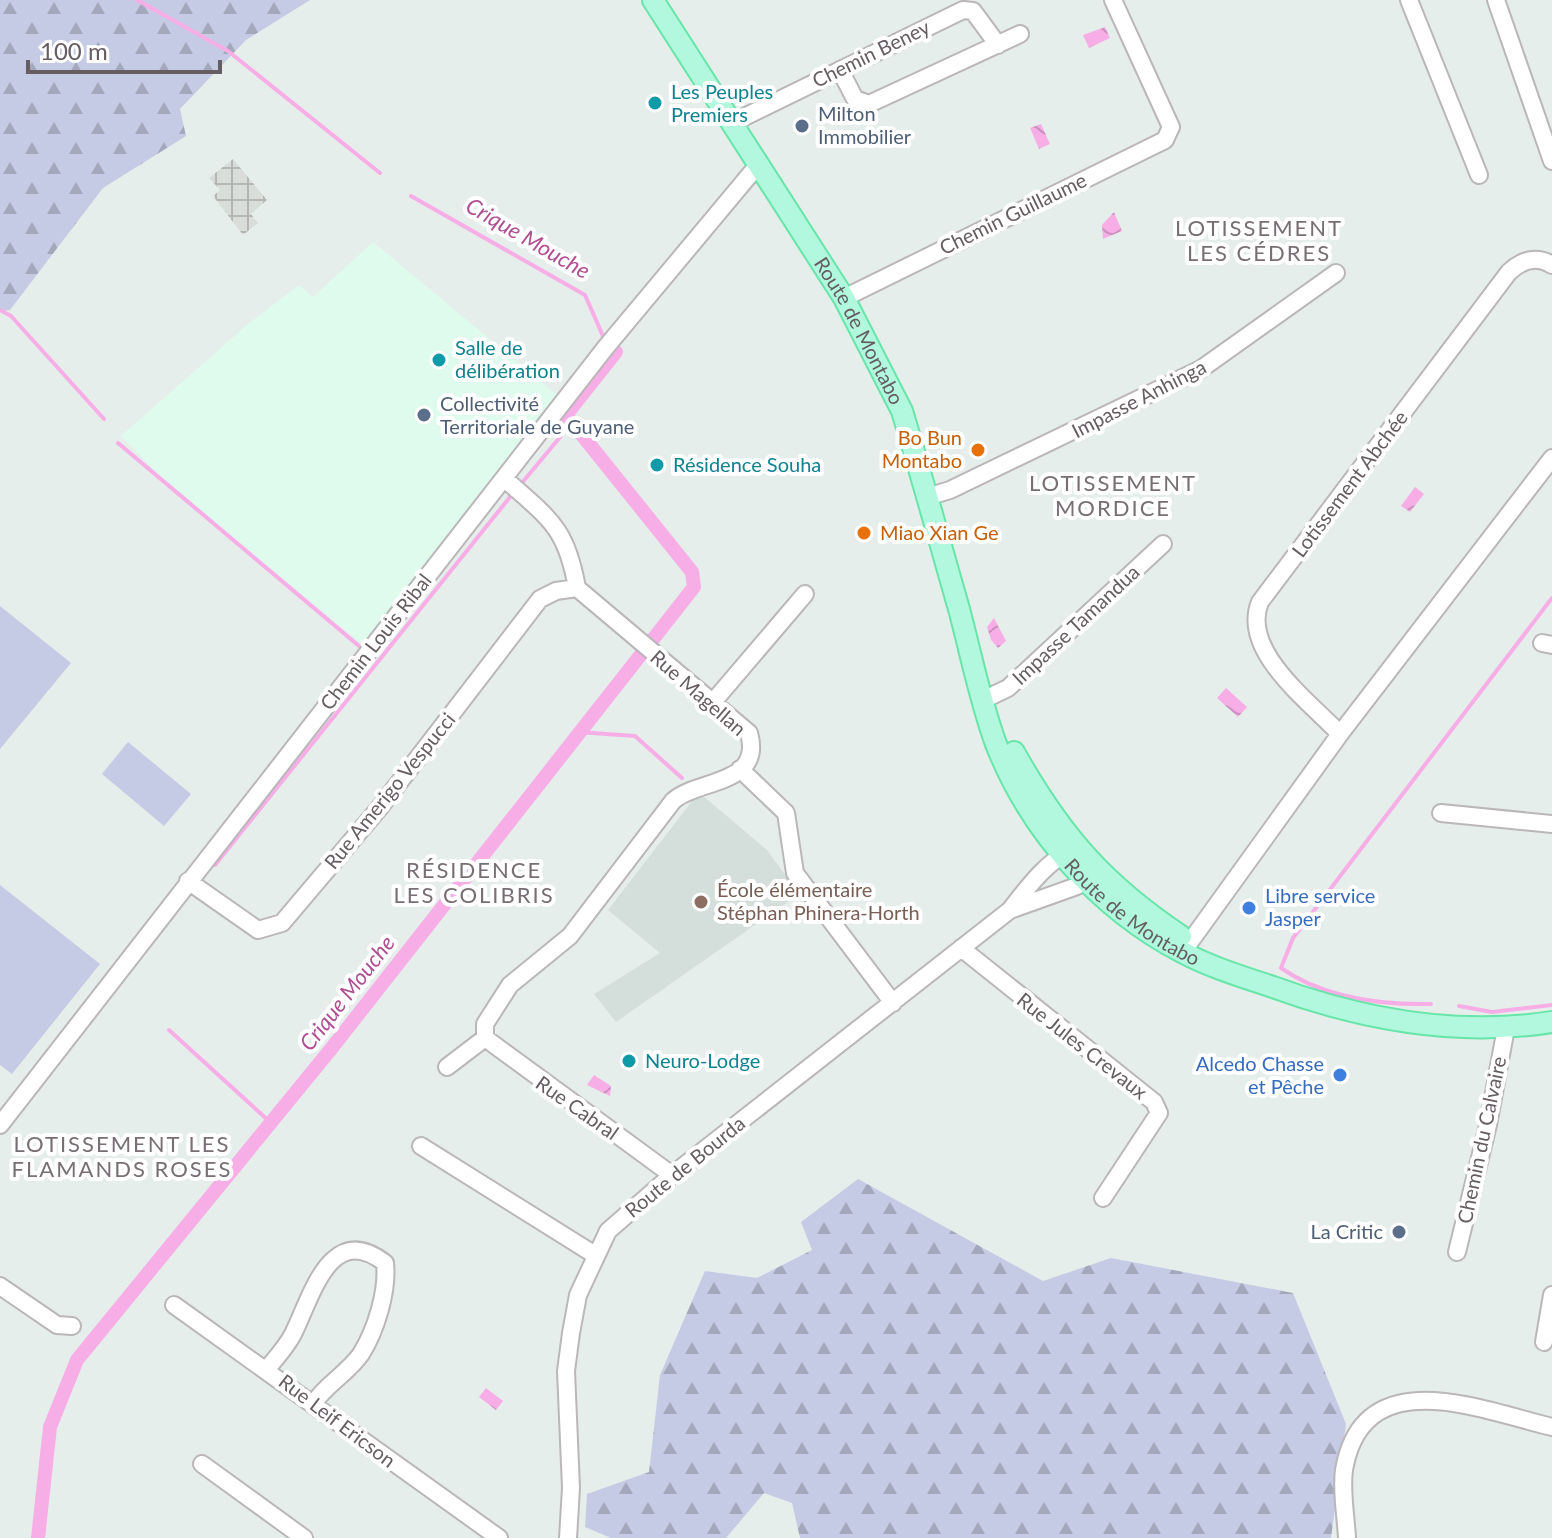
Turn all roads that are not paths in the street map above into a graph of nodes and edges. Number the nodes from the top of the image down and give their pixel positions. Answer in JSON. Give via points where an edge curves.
{"nodes":[{"id":1,"x":653,"y":0,"type":"edge"},
{"id":2,"x":1113,"y":0,"type":"edge"},
{"id":3,"x":1409,"y":0,"type":"edge"},
{"id":4,"x":1496,"y":0,"type":"edge"},
{"id":5,"x":1020,"y":34,"type":"dead end"},
{"id":6,"x":998,"y":45,"type":"junction"},
{"id":7,"x":840,"y":70,"type":"junction"},
{"id":8,"x":732,"y":123,"type":"junction"},
{"id":9,"x":1552,"y":161,"type":"edge"},
{"id":10,"x":758,"y":165,"type":"junction"},
{"id":11,"x":1479,"y":175,"type":"dead end"},
{"id":12,"x":1552,"y":265,"type":"edge"},
{"id":13,"x":1336,"y":273,"type":"dead end"},
{"id":14,"x":844,"y":298,"type":"junction"},
{"id":15,"x":1552,"y":458,"type":"edge"},
{"id":16,"x":505,"y":479,"type":"junction"},
{"id":17,"x":927,"y":497,"type":"junction"},
{"id":18,"x":1163,"y":544,"type":"dead end"},
{"id":19,"x":577,"y":588,"type":"junction"},
{"id":20,"x":805,"y":594,"type":"dead end"},
{"id":21,"x":983,"y":700,"type":"junction"},
{"id":22,"x":713,"y":702,"type":"junction"},
{"id":23,"x":1340,"y":734,"type":"junction"},
{"id":24,"x":740,"y":769,"type":"junction"},
{"id":25,"x":1441,"y":813,"type":"dead end"},
{"id":26,"x":1552,"y":824,"type":"edge"},
{"id":27,"x":1069,"y":851,"type":"junction"},
{"id":28,"x":1089,"y":874,"type":"junction"},
{"id":29,"x":188,"y":881,"type":"junction"},
{"id":30,"x":1010,"y":910,"type":"junction"},
{"id":31,"x":1186,"y":947,"type":"junction"},
{"id":32,"x":961,"y":948,"type":"junction"},
{"id":33,"x":893,"y":1003,"type":"junction"},
{"id":34,"x":1552,"y":1022,"type":"edge"},
{"id":35,"x":1506,"y":1028,"type":"junction"},
{"id":36,"x":485,"y":1038,"type":"junction"},
{"id":37,"x":447,"y":1067,"type":"dead end"},
{"id":38,"x":0,"y":1125,"type":"edge"},
{"id":39,"x":421,"y":1146,"type":"dead end"},
{"id":40,"x":672,"y":1175,"type":"junction"},
{"id":41,"x":1103,"y":1198,"type":"dead end"},
{"id":42,"x":1457,"y":1252,"type":"dead end"},
{"id":43,"x":595,"y":1255,"type":"junction"},
{"id":44,"x":0,"y":1286,"type":"edge"},
{"id":45,"x":1552,"y":1295,"type":"edge"},
{"id":46,"x":174,"y":1305,"type":"dead end"},
{"id":47,"x":72,"y":1326,"type":"dead end"},
{"id":48,"x":1544,"y":1342,"type":"dead end"},
{"id":49,"x":267,"y":1369,"type":"junction"},
{"id":50,"x":313,"y":1404,"type":"junction"},
{"id":51,"x":1552,"y":1427,"type":"edge"},
{"id":52,"x":202,"y":1464,"type":"dead end"},
{"id":53,"x":304,"y":1538,"type":"edge"},
{"id":54,"x":499,"y":1538,"type":"edge"},
{"id":55,"x":568,"y":1538,"type":"edge"},
{"id":56,"x":1347,"y":1538,"type":"edge"}],
"edges":[{"from":1,"to":8,"type":"main road","name":"Route de Montabo"},
{"from":2,"to":14,"type":"street","name":"Chemin Guillaume","via":[[1171,131],[1165,140]]},
{"from":3,"to":11,"type":"street"},
{"from":4,"to":9,"type":"street"},
{"from":5,"to":6,"type":"street"},
{"from":6,"to":7,"type":"street","via":[[869,104],[855,99]]},
{"from":6,"to":7,"type":"street","name":"Chemin Beney","via":[[968,8]]},
{"from":7,"to":8,"type":"street","name":"Chemin Beney"},
{"from":8,"to":10,"type":"main road","name":"Route de Montabo"},
{"from":10,"to":14,"type":"main road","name":"Route de Montabo"},
{"from":10,"to":16,"type":"street","name":"Chemin Louis Ribal","via":[[606,347]]},
{"from":12,"to":23,"type":"street","name":"Lotissement Abchée","via":[[1530,260],[1509,272],[1260,602],[1256,622],[1263,650]]},
{"from":13,"to":17,"type":"street","name":"Impasse Anhinga","via":[[1201,369]]},
{"from":14,"to":17,"type":"main road","name":"Route de Montabo","via":[[902,411]]},
{"from":15,"to":23,"type":"street"},
{"from":16,"to":19,"type":"street","via":[[561,532]]},
{"from":16,"to":29,"type":"street","name":"Chemin Louis Ribal"},
{"from":17,"to":21,"type":"main road","name":"Route de Montabo"},
{"from":18,"to":21,"type":"street","name":"Impasse Tamandua","via":[[1008,688]]},
{"from":19,"to":22,"type":"street","name":"Rue Magellan"},
{"from":19,"to":29,"type":"street","name":"Rue Amerigo Vespucci","via":[[540,599],[381,806],[282,923],[258,930]]},
{"from":20,"to":22,"type":"street"},
{"from":21,"to":27,"type":"main road","name":"Route de Montabo","via":[[996,744],[1022,798]]},
{"from":22,"to":24,"type":"street","name":"Rue Magellan","via":[[749,733],[752,744]]},
{"from":23,"to":31,"type":"street"},
{"from":24,"to":33,"type":"street","via":[[786,813],[795,873]]},
{"from":24,"to":36,"type":"street","name":"Rue Magellan","via":[[723,783],[682,792],[673,801],[570,936],[510,985],[485,1024]]},
{"from":25,"to":26,"type":"street"},
{"from":27,"to":28,"type":"main road","name":"Route de Montabo"},
{"from":27,"to":30,"type":"street","name":"Route de Bourda","via":[[1033,880]]},
{"from":28,"to":30,"type":"street","name":"Route de Bourda","via":[[1077,886]]},
{"from":28,"to":31,"type":"main road","name":"Route de Montabo","via":[[1128,918]]},
{"from":29,"to":38,"type":"street","name":"Chemin Louis Ribal"},
{"from":30,"to":32,"type":"street","name":"Route de Bourda"},
{"from":31,"to":35,"type":"main road","name":"Route de Montabo","via":[[1237,975],[1368,1017],[1445,1028]]},
{"from":32,"to":33,"type":"street","name":"Route de Bourda"},
{"from":32,"to":41,"type":"street","name":"Rue Jules Crevaux","via":[[1154,1102],[1159,1113]]},
{"from":33,"to":40,"type":"street","name":"Route de Bourda"},
{"from":34,"to":35,"type":"main road","name":"Route de Montabo"},
{"from":35,"to":42,"type":"street","name":"Chemin du Calvaire"},
{"from":36,"to":37,"type":"street"},
{"from":36,"to":40,"type":"street","name":"Rue Cabral"},
{"from":39,"to":43,"type":"street"},
{"from":40,"to":43,"type":"street","name":"Route de Bourda","via":[[608,1231]]},
{"from":43,"to":55,"type":"street","name":"Route de Bourda","via":[[578,1295],[566,1371]]},
{"from":44,"to":47,"type":"street","via":[[57,1325]]},
{"from":45,"to":48,"type":"street"},
{"from":46,"to":49,"type":"street","name":"Rue Leif Ericson"},
{"from":49,"to":50,"type":"street","name":"Rue Leif Ericson"},
{"from":49,"to":50,"type":"street","via":[[292,1337],[321,1272],[346,1251],[368,1250],[385,1263],[387,1280],[360,1355]]},
{"from":50,"to":54,"type":"street","name":"Rue Leif Ericson"},
{"from":51,"to":56,"type":"street","via":[[1437,1400],[1407,1399],[1389,1407],[1356,1434],[1344,1471]]},
{"from":52,"to":53,"type":"street"}]}
